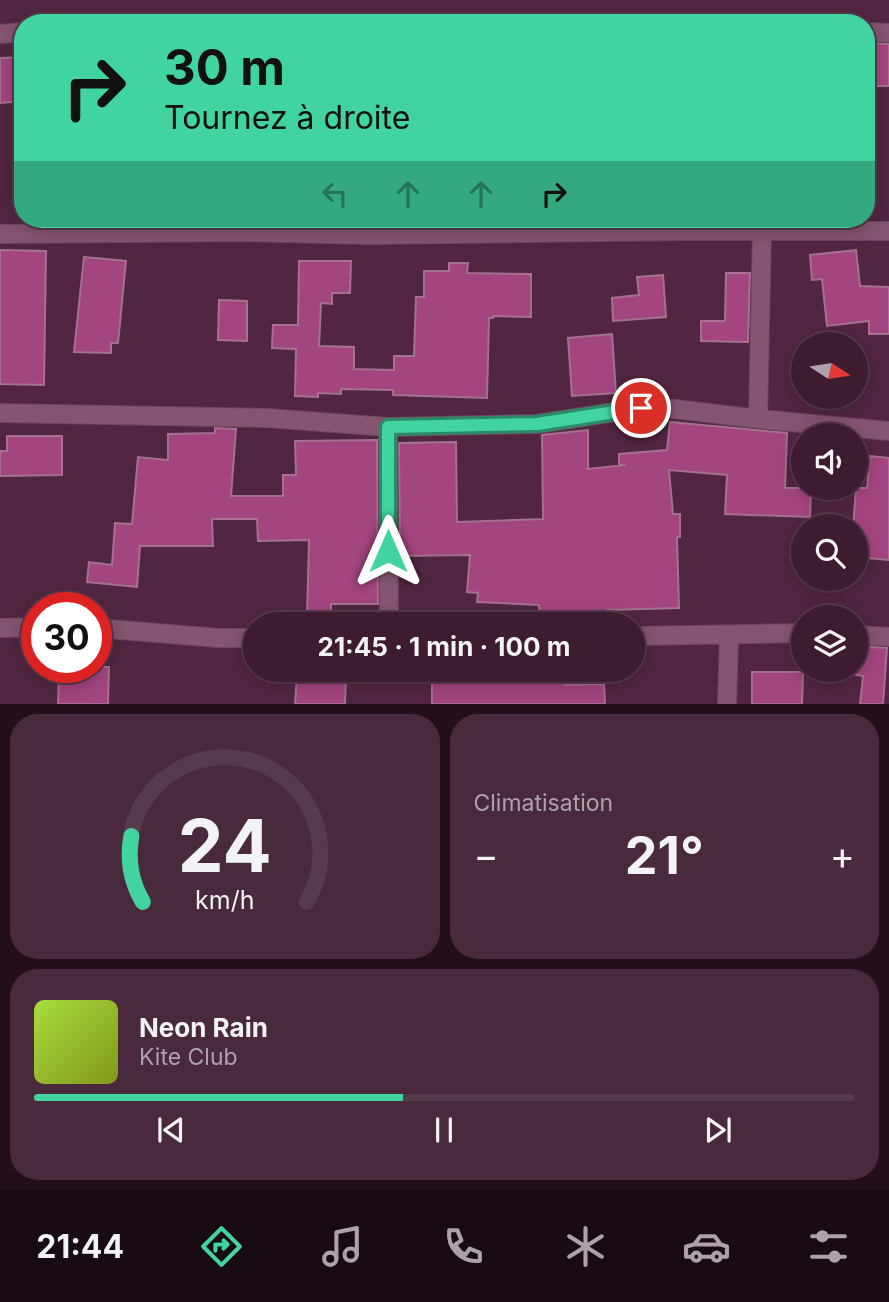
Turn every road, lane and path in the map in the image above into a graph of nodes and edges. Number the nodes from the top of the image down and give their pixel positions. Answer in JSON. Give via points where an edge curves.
{"nodes":[{"id":1,"x":762,"y":230,"type":"junction"},
{"id":2,"x":889,"y":231,"type":"edge"},
{"id":3,"x":0,"y":234,"type":"edge"},
{"id":4,"x":0,"y":413,"type":"edge"},
{"id":5,"x":758,"y":419,"type":"junction"},
{"id":6,"x":388,"y":427,"type":"junction"},
{"id":7,"x":889,"y":430,"type":"edge"},
{"id":8,"x":389,"y":612,"type":"edge"},
{"id":9,"x":21,"y":627,"type":"edge"},
{"id":10,"x":0,"y":628,"type":"edge"},
{"id":11,"x":112,"y":629,"type":"edge"},
{"id":12,"x":791,"y":633,"type":"edge"},
{"id":13,"x":645,"y":636,"type":"edge"},
{"id":14,"x":729,"y":636,"type":"junction"},
{"id":15,"x":868,"y":636,"type":"edge"},
{"id":16,"x":889,"y":637,"type":"edge"},
{"id":17,"x":243,"y":638,"type":"edge"},
{"id":18,"x":727,"y":704,"type":"edge"}],
"edges":[{"from":1,"to":2,"type":"street"},
{"from":1,"to":3,"type":"street"},
{"from":1,"to":5,"type":"street"},
{"from":4,"to":6,"type":"street","via":[[267,418]]},
{"from":5,"to":6,"type":"street","via":[[641,408],[537,424]]},
{"from":5,"to":7,"type":"street"},
{"from":6,"to":8,"type":"street"},
{"from":9,"to":10,"type":"street"},
{"from":11,"to":17,"type":"street"},
{"from":12,"to":14,"type":"street"},
{"from":13,"to":14,"type":"street"},
{"from":14,"to":18,"type":"street"},
{"from":15,"to":16,"type":"street"}]}
